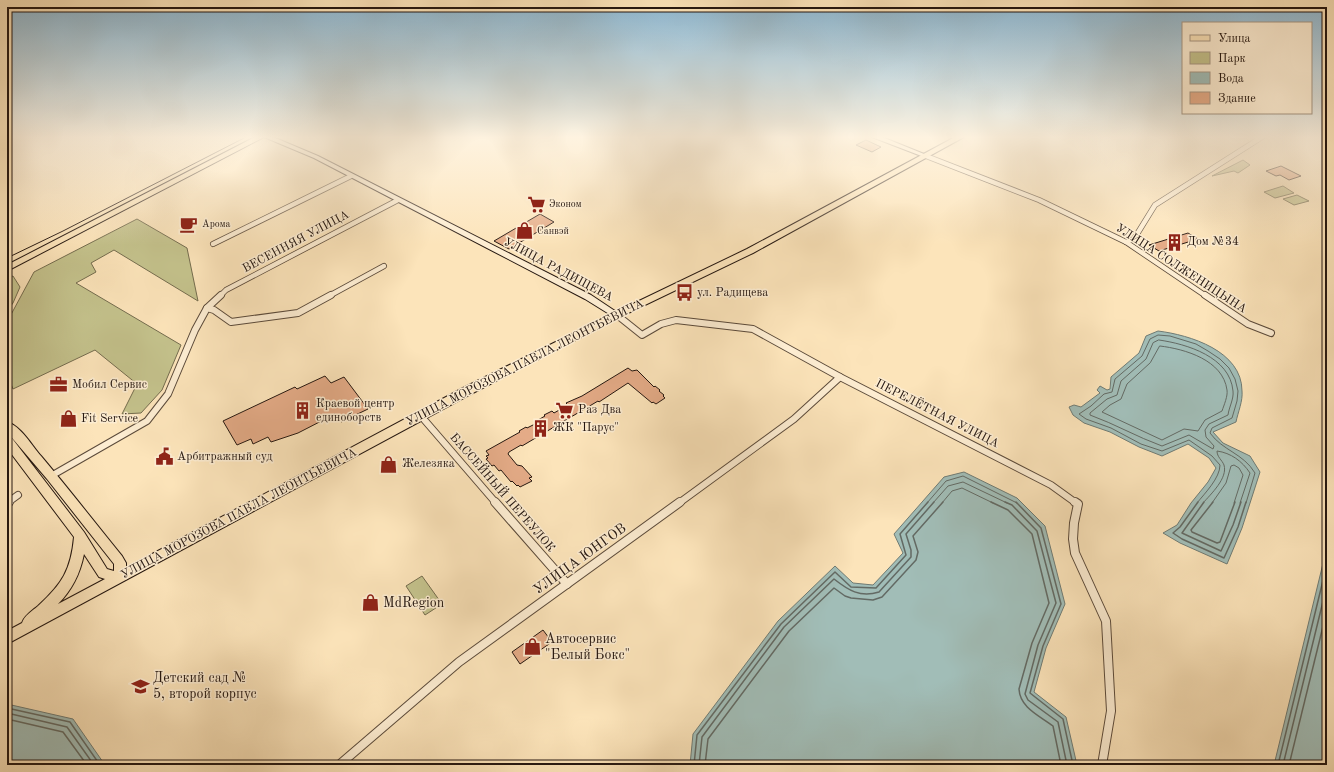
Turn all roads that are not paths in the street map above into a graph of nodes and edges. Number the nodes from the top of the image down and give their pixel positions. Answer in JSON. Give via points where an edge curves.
{"nodes":[{"id":1,"x":191,"y":173,"type":"edge"},
{"id":2,"x":346,"y":173,"type":"edge"},
{"id":3,"x":894,"y":173,"type":"edge"},
{"id":4,"x":970,"y":173,"type":"edge"},
{"id":5,"x":1205,"y":173,"type":"edge"},
{"id":6,"x":351,"y":176,"type":"junction"},
{"id":7,"x":398,"y":200,"type":"junction"},
{"id":8,"x":1126,"y":242,"type":"junction"},
{"id":9,"x":213,"y":244,"type":"dead end"},
{"id":10,"x":384,"y":266,"type":"dead end"},
{"id":11,"x":7,"y":268,"type":"edge"},
{"id":12,"x":207,"y":308,"type":"junction"},
{"id":13,"x":617,"y":315,"type":"junction"},
{"id":14,"x":1271,"y":333,"type":"dead end"},
{"id":15,"x":840,"y":378,"type":"junction"},
{"id":16,"x":421,"y":416,"type":"junction"},
{"id":17,"x":7,"y":426,"type":"edge"},
{"id":18,"x":7,"y":440,"type":"edge"},
{"id":19,"x":51,"y":476,"type":"junction"},
{"id":20,"x":18,"y":495,"type":"dead end"},
{"id":21,"x":7,"y":503,"type":"edge"},
{"id":22,"x":80,"y":536,"type":"junction"},
{"id":23,"x":120,"y":578,"type":"junction"},
{"id":24,"x":567,"y":584,"type":"junction"},
{"id":25,"x":12,"y":635,"type":"edge"},
{"id":26,"x":339,"y":765,"type":"edge"},
{"id":27,"x":1102,"y":765,"type":"edge"}],
"edges":[{"from":1,"to":11,"type":"main road"},
{"from":2,"to":6,"type":"street","name":"УЛИЦА РАДИЩЕВА"},
{"from":3,"to":13,"type":"main road","name":"УЛИЦА МОРОЗОВА ПАВЛА ЛЕОНТЬЕВИЧА","via":[[750,251]]},
{"from":4,"to":8,"type":"street","name":"УЛИЦА СОЛЖЕНИЦЫНА","via":[[1039,200]]},
{"from":5,"to":8,"type":"street","via":[[1155,205],[1134,239]]},
{"from":6,"to":7,"type":"street","name":"УЛИЦА РАДИЩЕВА"},
{"from":6,"to":9,"type":"street"},
{"from":7,"to":12,"type":"street","name":"ВЕСЕННЯЯ УЛИЦА","via":[[226,290]]},
{"from":7,"to":13,"type":"street","name":"УЛИЦА РАДИЩЕВА","via":[[588,297]]},
{"from":8,"to":14,"type":"street","name":"УЛИЦА СОЛЖЕНИЦЫНА","via":[[1248,324]]},
{"from":10,"to":12,"type":"street","via":[[294,314],[231,322],[214,309]]},
{"from":12,"to":19,"type":"street","name":"ВЕСЕННЯЯ УЛИЦА","via":[[168,394],[147,421]]},
{"from":13,"to":15,"type":"street","name":"УЛИЦА РАДИЩЕВА","via":[[642,334],[660,324],[676,320],[753,329]]},
{"from":13,"to":16,"type":"main road","name":"УЛИЦА МОРОЗОВА ПАВЛА ЛЕОНТЬЕВИЧА"},
{"from":15,"to":24,"type":"street","name":"УЛИЦА ЮНГОВ","via":[[794,419]]},
{"from":15,"to":27,"type":"street","name":"ПЕРЕЛЁТНАЯ УЛИЦА","via":[[1024,471],[1078,504],[1072,530],[1077,561],[1106,621],[1111,711]]},
{"from":16,"to":23,"type":"main road","name":"УЛИЦА МОРОЗОВА ПАВЛА ЛЕОНТЬЕВИЧА"},
{"from":16,"to":24,"type":"street","name":"БАССЕЙНЫЙ ПЕРЕУЛОК"},
{"from":17,"to":19,"type":"main road","via":[[17,434]]},
{"from":18,"to":22,"type":"main road"},
{"from":19,"to":23,"type":"main road","via":[[119,562]]},
{"from":20,"to":21,"type":"street"},
{"from":22,"to":23,"type":"main road","via":[[103,573]]},
{"from":22,"to":25,"type":"main road","via":[[78,560],[68,583],[54,599]]},
{"from":23,"to":25,"type":"main road","name":"УЛИЦА МОРОЗОВА ПАВЛА ЛЕОНТЬЕВИЧА"},
{"from":24,"to":26,"type":"street","name":"УЛИЦА ЮНГОВ","via":[[460,662]]}]}
